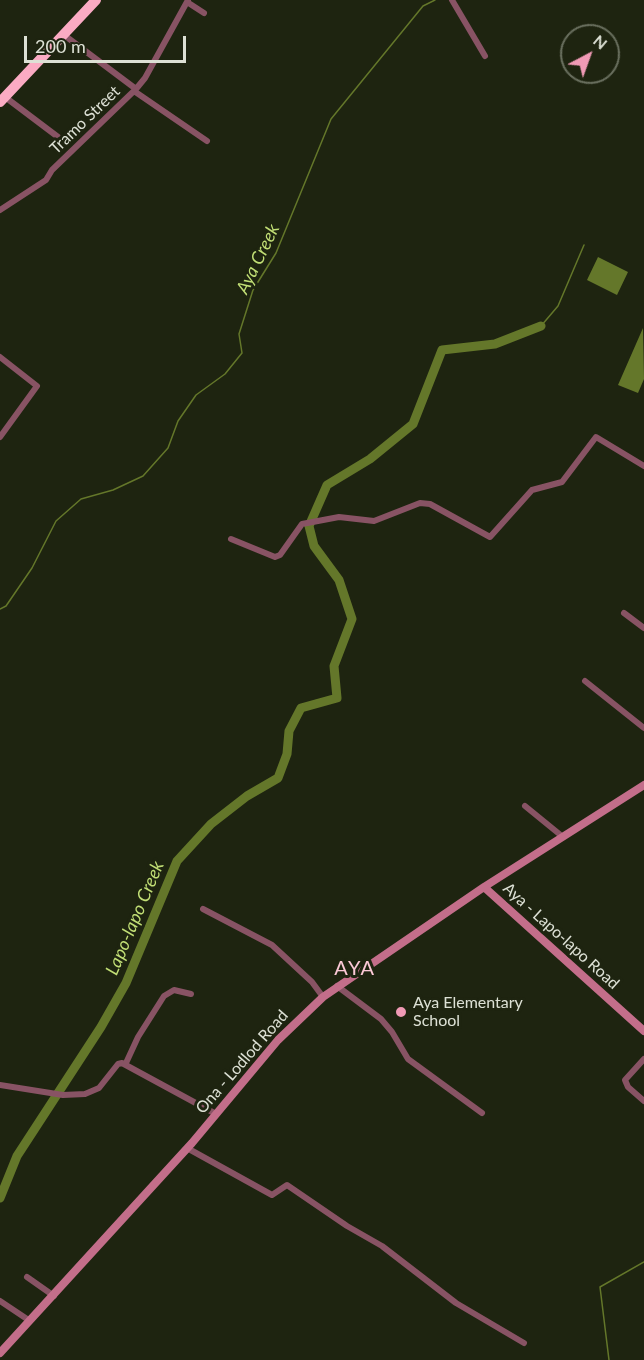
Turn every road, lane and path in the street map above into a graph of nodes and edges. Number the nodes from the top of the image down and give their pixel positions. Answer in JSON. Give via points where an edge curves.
{"nodes":[{"id":1,"x":96,"y":0,"type":"edge"},
{"id":2,"x":452,"y":0,"type":"edge"},
{"id":3,"x":188,"y":1,"type":"edge"},
{"id":4,"x":204,"y":13,"type":"dead end"},
{"id":5,"x":64,"y":35,"type":"junction"},
{"id":6,"x":485,"y":56,"type":"dead end"},
{"id":7,"x":135,"y":90,"type":"junction"},
{"id":8,"x":3,"y":100,"type":"edge"},
{"id":9,"x":62,"y":140,"type":"dead end"},
{"id":10,"x":207,"y":141,"type":"dead end"},
{"id":11,"x":0,"y":210,"type":"edge"},
{"id":12,"x":0,"y":357,"type":"edge"},
{"id":13,"x":0,"y":437,"type":"edge"},
{"id":14,"x":644,"y":466,"type":"edge"},
{"id":15,"x":231,"y":539,"type":"dead end"},
{"id":16,"x":624,"y":613,"type":"dead end"},
{"id":17,"x":644,"y":628,"type":"edge"},
{"id":18,"x":585,"y":681,"type":"dead end"},
{"id":19,"x":644,"y":728,"type":"edge"},
{"id":20,"x":644,"y":785,"type":"edge"},
{"id":21,"x":525,"y":806,"type":"dead end"},
{"id":22,"x":563,"y":837,"type":"junction"},
{"id":23,"x":484,"y":887,"type":"junction"},
{"id":24,"x":203,"y":909,"type":"dead end"},
{"id":25,"x":337,"y":986,"type":"junction"},
{"id":26,"x":191,"y":994,"type":"dead end"},
{"id":27,"x":323,"y":997,"type":"junction"},
{"id":28,"x":644,"y":1031,"type":"edge"},
{"id":29,"x":644,"y":1059,"type":"edge"},
{"id":30,"x":126,"y":1063,"type":"junction"},
{"id":31,"x":0,"y":1085,"type":"edge"},
{"id":32,"x":644,"y":1101,"type":"edge"},
{"id":33,"x":482,"y":1113,"type":"dead end"},
{"id":34,"x":216,"y":1114,"type":"junction"},
{"id":35,"x":187,"y":1148,"type":"junction"},
{"id":36,"x":27,"y":1278,"type":"dead end"},
{"id":37,"x":54,"y":1296,"type":"junction"},
{"id":38,"x":0,"y":1301,"type":"edge"},
{"id":39,"x":30,"y":1321,"type":"junction"},
{"id":40,"x":524,"y":1343,"type":"dead end"},
{"id":41,"x":0,"y":1353,"type":"edge"}],
"edges":[{"from":1,"to":5,"type":"highway"},
{"from":2,"to":6,"type":"street"},
{"from":3,"to":4,"type":"street"},
{"from":3,"to":7,"type":"street","name":"Tramo Street"},
{"from":5,"to":7,"type":"street"},
{"from":5,"to":8,"type":"highway"},
{"from":7,"to":10,"type":"street"},
{"from":7,"to":11,"type":"street","name":"Tramo Street","via":[[46,180]]},
{"from":8,"to":9,"type":"street"},
{"from":12,"to":13,"type":"street","via":[[37,386]]},
{"from":14,"to":15,"type":"street","via":[[596,437],[562,482],[532,490],[490,537],[430,504],[420,503],[374,521],[339,517],[302,524],[280,555],[275,556]]},
{"from":16,"to":17,"type":"street"},
{"from":18,"to":19,"type":"street"},
{"from":20,"to":22,"type":"main road","name":"Ona - Lodlod Road"},
{"from":21,"to":22,"type":"street"},
{"from":22,"to":23,"type":"main road","name":"Ona - Lodlod Road"},
{"from":23,"to":25,"type":"main road","name":"Ona - Lodlod Road"},
{"from":23,"to":28,"type":"main road","name":"Aya - Lapo-lapo Road"},
{"from":24,"to":27,"type":"street","via":[[272,945]]},
{"from":25,"to":27,"type":"main road","name":"Ona - Lodlod Road"},
{"from":25,"to":33,"type":"street","via":[[381,1019],[408,1059]]},
{"from":26,"to":30,"type":"street","via":[[174,990],[164,996]]},
{"from":27,"to":34,"type":"main road","name":"Ona - Lodlod Road","via":[[278,1040]]},
{"from":29,"to":32,"type":"street","via":[[625,1080]]},
{"from":30,"to":31,"type":"street","via":[[118,1064],[93,1091],[85,1094],[63,1095]]},
{"from":30,"to":34,"type":"street"},
{"from":34,"to":35,"type":"main road","name":"Ona - Lodlod Road"},
{"from":35,"to":37,"type":"main road","name":"Ona - Lodlod Road"},
{"from":35,"to":40,"type":"street","via":[[272,1195],[287,1185],[382,1246],[456,1303]]},
{"from":36,"to":37,"type":"street"},
{"from":37,"to":39,"type":"main road","name":"Ona - Lodlod Road"},
{"from":38,"to":39,"type":"street"},
{"from":39,"to":41,"type":"main road","name":"Ona - Lodlod Road"}]}
